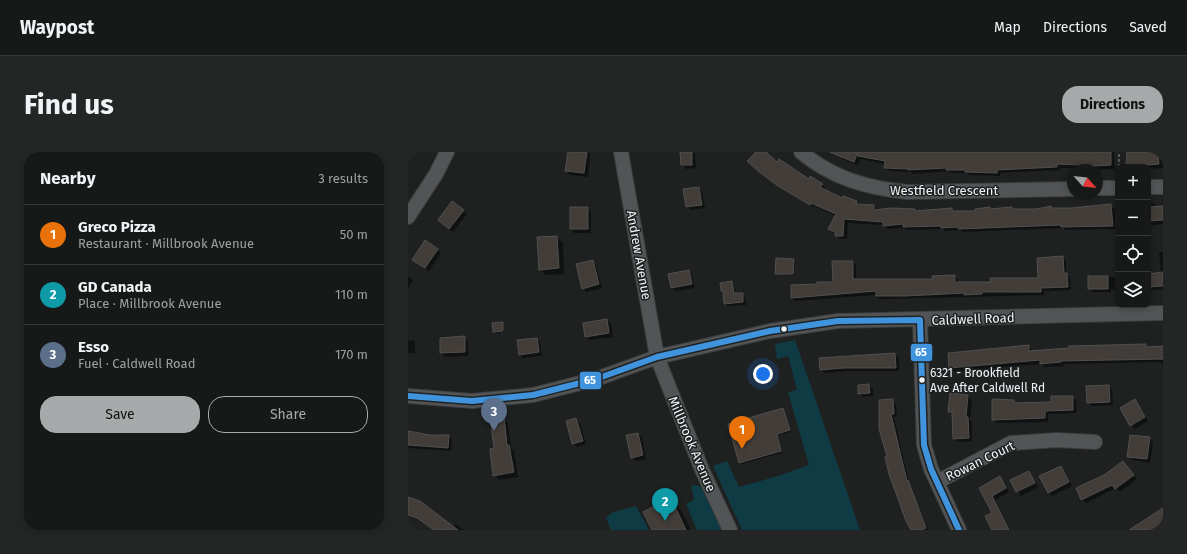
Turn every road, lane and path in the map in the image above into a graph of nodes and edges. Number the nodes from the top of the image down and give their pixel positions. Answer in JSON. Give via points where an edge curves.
{"nodes":[{"id":1,"x":447,"y":152,"type":"edge"},
{"id":2,"x":621,"y":152,"type":"edge"},
{"id":3,"x":801,"y":152,"type":"edge"},
{"id":4,"x":1119,"y":152,"type":"edge"},
{"id":5,"x":1119,"y":164,"type":"edge"},
{"id":6,"x":1151,"y":187,"type":"edge"},
{"id":7,"x":1163,"y":187,"type":"edge"},
{"id":8,"x":1103,"y":188,"type":"edge"},
{"id":9,"x":1115,"y":188,"type":"edge"},
{"id":10,"x":1067,"y":189,"type":"edge"},
{"id":11,"x":408,"y":217,"type":"edge"},
{"id":12,"x":1163,"y":314,"type":"edge"},
{"id":13,"x":920,"y":320,"type":"junction"},
{"id":14,"x":657,"y":357,"type":"junction"},
{"id":15,"x":408,"y":396,"type":"edge"},
{"id":16,"x":1095,"y":442,"type":"dead end"},
{"id":17,"x":937,"y":482,"type":"junction"},
{"id":18,"x":730,"y":530,"type":"edge"},
{"id":19,"x":959,"y":530,"type":"edge"}],
"edges":[{"from":1,"to":11,"type":"street"},
{"from":2,"to":14,"type":"street","name":"Andrew Avenue"},
{"from":3,"to":10,"type":"street","name":"Westfield Crescent","via":[[837,176],[884,190],[907,192]]},
{"from":4,"to":5,"type":"path"},
{"from":6,"to":7,"type":"street"},
{"from":8,"to":9,"type":"street"},
{"from":12,"to":13,"type":"street","name":"Caldwell Road"},
{"from":13,"to":14,"type":"street","name":"Caldwell Road","via":[[838,321],[815,324],[770,331]]},
{"from":13,"to":17,"type":"street","via":[[923,433],[926,452]]},
{"from":14,"to":15,"type":"street","name":"Caldwell Road","via":[[596,379],[533,395],[472,401]]},
{"from":14,"to":18,"type":"street","name":"Millbrook Avenue","via":[[703,472]]},
{"from":16,"to":17,"type":"street","name":"Rowan Court","via":[[1057,440],[1011,443]]},
{"from":17,"to":19,"type":"street"}]}
